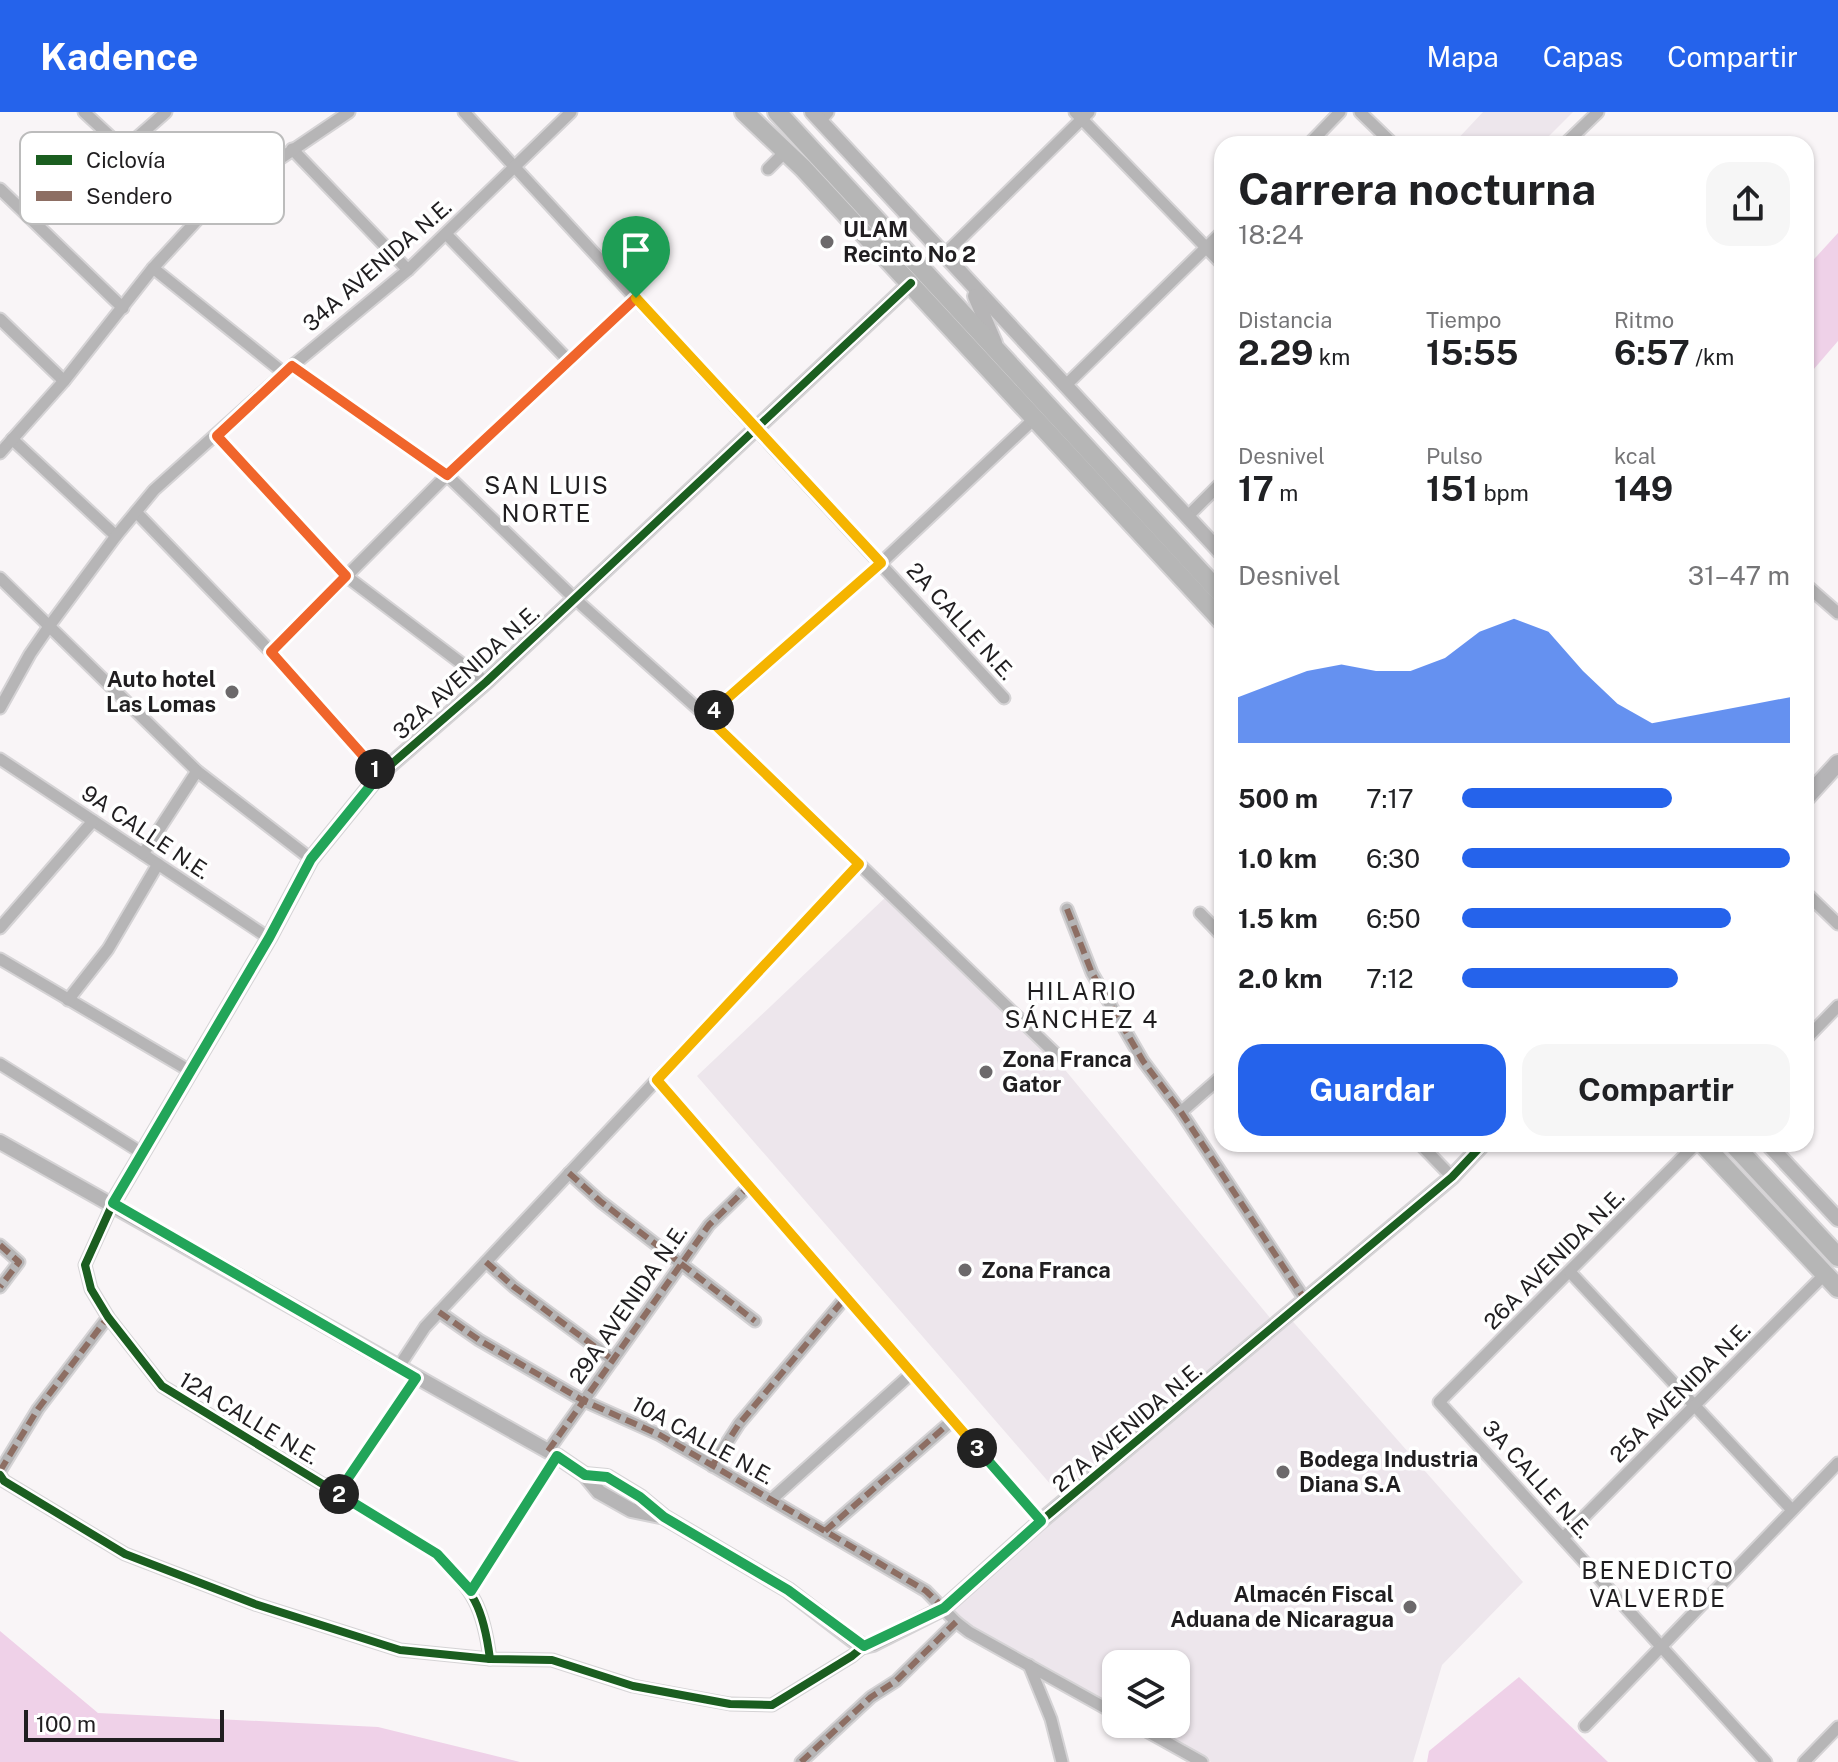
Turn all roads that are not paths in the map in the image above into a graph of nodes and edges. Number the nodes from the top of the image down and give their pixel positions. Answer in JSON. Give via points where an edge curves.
{"nodes":[{"id":1,"x":84,"y":112,"type":"edge"},
{"id":2,"x":166,"y":112,"type":"edge"},
{"id":3,"x":349,"y":112,"type":"edge"},
{"id":4,"x":464,"y":112,"type":"edge"},
{"id":5,"x":571,"y":112,"type":"edge"},
{"id":6,"x":731,"y":112,"type":"edge"},
{"id":7,"x":744,"y":112,"type":"edge"},
{"id":8,"x":777,"y":112,"type":"edge"},
{"id":9,"x":1340,"y":112,"type":"edge"},
{"id":10,"x":1360,"y":112,"type":"edge"},
{"id":11,"x":1598,"y":112,"type":"edge"},
{"id":12,"x":820,"y":115,"type":"edge"},
{"id":13,"x":1082,"y":115,"type":"edge"},
{"id":14,"x":106,"y":132,"type":"edge"},
{"id":15,"x":143,"y":132,"type":"edge"},
{"id":16,"x":1317,"y":136,"type":"edge"},
{"id":17,"x":1385,"y":136,"type":"edge"},
{"id":18,"x":1573,"y":136,"type":"edge"},
{"id":19,"x":292,"y":149,"type":"junction"},
{"id":20,"x":786,"y":151,"type":"junction"},
{"id":21,"x":284,"y":155,"type":"edge"},
{"id":22,"x":515,"y":167,"type":"junction"},
{"id":23,"x":768,"y":169,"type":"dead end"},
{"id":24,"x":0,"y":189,"type":"edge"},
{"id":25,"x":20,"y":208,"type":"edge"},
{"id":26,"x":36,"y":224,"type":"edge"},
{"id":27,"x":193,"y":224,"type":"edge"},
{"id":28,"x":446,"y":234,"type":"junction"},
{"id":29,"x":1214,"y":240,"type":"edge"},
{"id":30,"x":1206,"y":248,"type":"junction"},
{"id":31,"x":943,"y":256,"type":"junction"},
{"id":32,"x":1214,"y":256,"type":"edge"},
{"id":33,"x":153,"y":268,"type":"junction"},
{"id":34,"x":408,"y":270,"type":"junction"},
{"id":35,"x":911,"y":283,"type":"junction"},
{"id":36,"x":971,"y":286,"type":"junction"},
{"id":37,"x":636,"y":298,"type":"junction"},
{"id":38,"x":123,"y":308,"type":"junction"},
{"id":39,"x":0,"y":319,"type":"edge"},
{"id":40,"x":1000,"y":355,"type":"junction"},
{"id":41,"x":569,"y":361,"type":"junction"},
{"id":42,"x":288,"y":369,"type":"junction"},
{"id":43,"x":64,"y":381,"type":"junction"},
{"id":44,"x":1065,"y":386,"type":"junction"},
{"id":45,"x":1034,"y":419,"type":"junction"},
{"id":46,"x":757,"y":429,"type":"junction"},
{"id":47,"x":217,"y":436,"type":"junction"},
{"id":48,"x":12,"y":439,"type":"junction"},
{"id":49,"x":0,"y":453,"type":"edge"},
{"id":50,"x":447,"y":475,"type":"junction"},
{"id":51,"x":1214,"y":490,"type":"edge"},
{"id":52,"x":136,"y":512,"type":"junction"},
{"id":53,"x":1187,"y":517,"type":"junction"},
{"id":54,"x":116,"y":536,"type":"junction"},
{"id":55,"x":1214,"y":546,"type":"edge"},
{"id":56,"x":881,"y":563,"type":"junction"},
{"id":57,"x":346,"y":576,"type":"junction"},
{"id":58,"x":0,"y":578,"type":"edge"},
{"id":59,"x":1214,"y":586,"type":"edge"},
{"id":60,"x":1814,"y":592,"type":"edge"},
{"id":61,"x":574,"y":598,"type":"junction"},
{"id":62,"x":1214,"y":612,"type":"edge"},
{"id":63,"x":1838,"y":613,"type":"edge"},
{"id":64,"x":50,"y":625,"type":"junction"},
{"id":65,"x":271,"y":652,"type":"junction"},
{"id":66,"x":486,"y":682,"type":"junction"},
{"id":67,"x":1004,"y":698,"type":"dead end"},
{"id":68,"x":0,"y":708,"type":"edge"},
{"id":69,"x":707,"y":717,"type":"junction"},
{"id":70,"x":0,"y":759,"type":"edge"},
{"id":71,"x":1838,"y":763,"type":"edge"},
{"id":72,"x":197,"y":771,"type":"junction"},
{"id":73,"x":380,"y":774,"type":"junction"},
{"id":74,"x":1814,"y":789,"type":"edge"},
{"id":75,"x":93,"y":821,"type":"junction"},
{"id":76,"x":143,"y":854,"type":"junction"},
{"id":77,"x":311,"y":859,"type":"junction"},
{"id":78,"x":158,"y":864,"type":"junction"},
{"id":79,"x":859,"y":864,"type":"junction"},
{"id":80,"x":1814,"y":901,"type":"edge"},
{"id":81,"x":1067,"y":909,"type":"dead end"},
{"id":82,"x":1200,"y":913,"type":"dead end"},
{"id":83,"x":1838,"y":924,"type":"edge"},
{"id":84,"x":0,"y":928,"type":"edge"},
{"id":85,"x":1214,"y":928,"type":"edge"},
{"id":86,"x":269,"y":938,"type":"junction"},
{"id":87,"x":0,"y":959,"type":"edge"},
{"id":88,"x":68,"y":1000,"type":"junction"},
{"id":89,"x":1838,"y":1006,"type":"edge"},
{"id":90,"x":1814,"y":1031,"type":"edge"},
{"id":91,"x":1058,"y":1056,"type":"dead end"},
{"id":92,"x":0,"y":1064,"type":"edge"},
{"id":93,"x":190,"y":1071,"type":"junction"},
{"id":94,"x":657,"y":1080,"type":"junction"},
{"id":95,"x":1214,"y":1083,"type":"edge"},
{"id":96,"x":1181,"y":1112,"type":"junction"},
{"id":97,"x":0,"y":1142,"type":"edge"},
{"id":98,"x":1428,"y":1152,"type":"edge"},
{"id":99,"x":1475,"y":1152,"type":"edge"},
{"id":100,"x":1688,"y":1152,"type":"edge"},
{"id":101,"x":1711,"y":1152,"type":"edge"},
{"id":102,"x":1740,"y":1152,"type":"edge"},
{"id":103,"x":1775,"y":1152,"type":"edge"},
{"id":104,"x":142,"y":1153,"type":"junction"},
{"id":105,"x":569,"y":1173,"type":"junction"},
{"id":106,"x":1452,"y":1177,"type":"junction"},
{"id":107,"x":749,"y":1186,"type":"junction"},
{"id":108,"x":113,"y":1203,"type":"junction"},
{"id":109,"x":1838,"y":1219,"type":"edge"},
{"id":110,"x":0,"y":1245,"type":"edge"},
{"id":111,"x":1838,"y":1257,"type":"edge"},
{"id":112,"x":486,"y":1262,"type":"junction"},
{"id":113,"x":681,"y":1264,"type":"junction"},
{"id":114,"x":1570,"y":1272,"type":"junction"},
{"id":115,"x":1832,"y":1281,"type":"edge"},
{"id":116,"x":0,"y":1287,"type":"edge"},
{"id":117,"x":846,"y":1297,"type":"junction"},
{"id":118,"x":1306,"y":1301,"type":"junction"},
{"id":119,"x":439,"y":1312,"type":"junction"},
{"id":120,"x":108,"y":1317,"type":"junction"},
{"id":121,"x":755,"y":1321,"type":"dead end"},
{"id":122,"x":613,"y":1360,"type":"junction"},
{"id":123,"x":398,"y":1368,"type":"junction"},
{"id":124,"x":912,"y":1373,"type":"junction"},
{"id":125,"x":416,"y":1378,"type":"junction"},
{"id":126,"x":584,"y":1401,"type":"junction"},
{"id":127,"x":1439,"y":1402,"type":"joint"},
{"id":128,"x":1696,"y":1406,"type":"junction"},
{"id":129,"x":953,"y":1420,"type":"junction"},
{"id":130,"x":552,"y":1454,"type":"junction"},
{"id":131,"x":1838,"y":1463,"type":"edge"},
{"id":132,"x":712,"y":1466,"type":"junction"},
{"id":133,"x":0,"y":1473,"type":"edge"},
{"id":134,"x":338,"y":1493,"type":"junction"},
{"id":135,"x":771,"y":1500,"type":"junction"},
{"id":136,"x":1792,"y":1510,"type":"junction"},
{"id":137,"x":1041,"y":1521,"type":"junction"},
{"id":138,"x":825,"y":1531,"type":"junction"},
{"id":139,"x":1563,"y":1538,"type":"junction"},
{"id":140,"x":471,"y":1591,"type":"junction"},
{"id":141,"x":944,"y":1608,"type":"junction"},
{"id":142,"x":956,"y":1622,"type":"junction"},
{"id":143,"x":1661,"y":1645,"type":"junction"},
{"id":144,"x":864,"y":1646,"type":"junction"},
{"id":145,"x":490,"y":1659,"type":"junction"},
{"id":146,"x":1029,"y":1665,"type":"junction"},
{"id":147,"x":1102,"y":1706,"type":"edge"},
{"id":148,"x":1585,"y":1726,"type":"dead end"},
{"id":149,"x":1838,"y":1727,"type":"edge"},
{"id":150,"x":1159,"y":1738,"type":"edge"},
{"id":151,"x":801,"y":1762,"type":"edge"},
{"id":152,"x":1062,"y":1762,"type":"edge"},
{"id":153,"x":1202,"y":1762,"type":"edge"},
{"id":154,"x":1766,"y":1762,"type":"edge"},
{"id":155,"x":1804,"y":1762,"type":"edge"}],
"edges":[{"from":1,"to":14,"type":"street"},
{"from":2,"to":15,"type":"street"},
{"from":3,"to":19,"type":"street"},
{"from":4,"to":22,"type":"street","name":"2A CALLE N.E."},
{"from":5,"to":22,"type":"street","name":"34A AVENIDA N.E."},
{"from":6,"to":20,"type":"street"},
{"from":7,"to":20,"type":"highway"},
{"from":8,"to":40,"type":"highway"},
{"from":9,"to":16,"type":"street"},
{"from":10,"to":17,"type":"street"},
{"from":11,"to":18,"type":"street"},
{"from":12,"to":31,"type":"street"},
{"from":13,"to":30,"type":"street"},
{"from":13,"to":31,"type":"street"},
{"from":19,"to":21,"type":"street"},
{"from":19,"to":34,"type":"street"},
{"from":20,"to":23,"type":"street"},
{"from":20,"to":35,"type":"highway"},
{"from":22,"to":28,"type":"street","name":"34A AVENIDA N.E."},
{"from":22,"to":37,"type":"street","name":"2A CALLE N.E."},
{"from":24,"to":25,"type":"street"},
{"from":26,"to":38,"type":"street"},
{"from":27,"to":33,"type":"street"},
{"from":28,"to":34,"type":"street","name":"34A AVENIDA N.E."},
{"from":28,"to":41,"type":"street"},
{"from":29,"to":30,"type":"street"},
{"from":30,"to":32,"type":"street"},
{"from":30,"to":44,"type":"street"},
{"from":31,"to":36,"type":"street"},
{"from":33,"to":38,"type":"street"},
{"from":33,"to":42,"type":"street"},
{"from":34,"to":42,"type":"street","name":"34A AVENIDA N.E."},
{"from":35,"to":45,"type":"highway"},
{"from":35,"to":46,"type":"street","name":"32A AVENIDA N.E."},
{"from":36,"to":40,"type":"street"},
{"from":36,"to":44,"type":"street"},
{"from":37,"to":41,"type":"street"},
{"from":37,"to":46,"type":"street","name":"2A CALLE N.E."},
{"from":38,"to":43,"type":"street"},
{"from":39,"to":43,"type":"street"},
{"from":40,"to":59,"type":"highway"},
{"from":41,"to":50,"type":"street"},
{"from":42,"to":47,"type":"street","name":"34A AVENIDA N.E."},
{"from":42,"to":50,"type":"street"},
{"from":43,"to":48,"type":"street"},
{"from":44,"to":53,"type":"street"},
{"from":45,"to":56,"type":"street"},
{"from":45,"to":62,"type":"highway"},
{"from":46,"to":56,"type":"street","name":"2A CALLE N.E."},
{"from":46,"to":61,"type":"street","name":"32A AVENIDA N.E."},
{"from":47,"to":52,"type":"street","name":"34A AVENIDA N.E."},
{"from":47,"to":57,"type":"street"},
{"from":48,"to":49,"type":"street"},
{"from":48,"to":54,"type":"street"},
{"from":50,"to":57,"type":"street"},
{"from":50,"to":61,"type":"street"},
{"from":51,"to":53,"type":"street"},
{"from":52,"to":54,"type":"street","name":"34A AVENIDA N.E."},
{"from":52,"to":65,"type":"street"},
{"from":53,"to":55,"type":"street"},
{"from":54,"to":64,"type":"street","name":"34A AVENIDA N.E."},
{"from":56,"to":67,"type":"street","name":"2A CALLE N.E."},
{"from":56,"to":69,"type":"street"},
{"from":57,"to":65,"type":"street"},
{"from":57,"to":66,"type":"street"},
{"from":58,"to":64,"type":"street"},
{"from":60,"to":63,"type":"street"},
{"from":61,"to":66,"type":"street","name":"32A AVENIDA N.E."},
{"from":61,"to":69,"type":"street"},
{"from":64,"to":68,"type":"street","name":"34A AVENIDA N.E."},
{"from":64,"to":72,"type":"street"},
{"from":65,"to":73,"type":"street"},
{"from":66,"to":73,"type":"street","name":"32A AVENIDA N.E."},
{"from":69,"to":79,"type":"street"},
{"from":70,"to":75,"type":"street","name":"9A CALLE N.E."},
{"from":71,"to":74,"type":"main road"},
{"from":72,"to":76,"type":"street"},
{"from":72,"to":77,"type":"street"},
{"from":73,"to":77,"type":"street","name":"32A AVENIDA N.E."},
{"from":75,"to":76,"type":"street","name":"9A CALLE N.E."},
{"from":75,"to":84,"type":"street"},
{"from":76,"to":78,"type":"street","name":"9A CALLE N.E."},
{"from":77,"to":86,"type":"street","name":"32A AVENIDA N.E."},
{"from":78,"to":86,"type":"street","name":"9A CALLE N.E."},
{"from":78,"to":88,"type":"street","via":[[108,949]]},
{"from":79,"to":91,"type":"street"},
{"from":79,"to":94,"type":"street"},
{"from":80,"to":83,"type":"street"},
{"from":81,"to":96,"type":"street","via":[[1092,973],[1143,1061]]},
{"from":82,"to":85,"type":"street"},
{"from":86,"to":93,"type":"street","name":"32A AVENIDA N.E."},
{"from":87,"to":88,"type":"street"},
{"from":88,"to":93,"type":"street"},
{"from":89,"to":90,"type":"street"},
{"from":92,"to":104,"type":"street"},
{"from":93,"to":104,"type":"street","name":"32A AVENIDA N.E."},
{"from":94,"to":105,"type":"street"},
{"from":94,"to":107,"type":"street"},
{"from":95,"to":96,"type":"street"},
{"from":96,"to":118,"type":"street"},
{"from":97,"to":108,"type":"street"},
{"from":98,"to":106,"type":"street"},
{"from":99,"to":106,"type":"street","name":"27A AVENIDA N.E."},
{"from":100,"to":114,"type":"street","name":"26A AVENIDA N.E."},
{"from":101,"to":115,"type":"highway"},
{"from":102,"to":111,"type":"highway"},
{"from":103,"to":109,"type":"street"},
{"from":104,"to":108,"type":"street","name":"32A AVENIDA N.E."},
{"from":105,"to":112,"type":"street"},
{"from":105,"to":113,"type":"street"},
{"from":106,"to":118,"type":"street","name":"27A AVENIDA N.E."},
{"from":107,"to":113,"type":"street","name":"29A AVENIDA N.E.","via":[[709,1225]]},
{"from":107,"to":117,"type":"street"},
{"from":108,"to":120,"type":"street","name":"12A CALLE N.E.","via":[[85,1265],[91,1289]]},
{"from":108,"to":123,"type":"street"},
{"from":110,"to":116,"type":"street","via":[[19,1262]]},
{"from":112,"to":119,"type":"street"},
{"from":112,"to":122,"type":"street"},
{"from":113,"to":121,"type":"street"},
{"from":113,"to":122,"type":"street","name":"29A AVENIDA N.E."},
{"from":114,"to":127,"type":"street","name":"26A AVENIDA N.E."},
{"from":114,"to":128,"type":"street"},
{"from":115,"to":128,"type":"street","name":"25A AVENIDA N.E."},
{"from":117,"to":124,"type":"street"},
{"from":117,"to":132,"type":"street","via":[[739,1424]]},
{"from":118,"to":137,"type":"street","name":"27A AVENIDA N.E."},
{"from":119,"to":123,"type":"street"},
{"from":119,"to":126,"type":"street","name":"10A CALLE N.E."},
{"from":120,"to":133,"type":"street","via":[[38,1409]]},
{"from":120,"to":134,"type":"street","name":"12A CALLE N.E.","via":[[162,1386]]},
{"from":122,"to":126,"type":"street","name":"29A AVENIDA N.E."},
{"from":123,"to":125,"type":"street"},
{"from":124,"to":129,"type":"street"},
{"from":124,"to":135,"type":"street"},
{"from":125,"to":130,"type":"street"},
{"from":125,"to":134,"type":"street"},
{"from":126,"to":130,"type":"street","name":"29A AVENIDA N.E."},
{"from":126,"to":132,"type":"street","name":"10A CALLE N.E.","via":[[660,1435]]},
{"from":127,"to":139,"type":"street","name":"3A CALLE N.E."},
{"from":128,"to":136,"type":"street"},
{"from":128,"to":139,"type":"street","name":"25A AVENIDA N.E."},
{"from":129,"to":137,"type":"street"},
{"from":129,"to":138,"type":"street"},
{"from":130,"to":140,"type":"street","name":"29A AVENIDA N.E."},
{"from":130,"to":144,"type":"street","via":[[585,1475],[607,1477],[640,1497],[664,1517],[788,1590]]},
{"from":131,"to":136,"type":"street"},
{"from":132,"to":135,"type":"street","name":"10A CALLE N.E."},
{"from":133,"to":145,"type":"street","name":"27A AVENIDA N.E.","via":[[4,1481],[125,1554],[255,1604],[400,1650]]},
{"from":134,"to":140,"type":"street","name":"12A CALLE N.E.","via":[[437,1554]]},
{"from":135,"to":138,"type":"street","name":"10A CALLE N.E."},
{"from":136,"to":143,"type":"street"},
{"from":137,"to":141,"type":"street","name":"27A AVENIDA N.E."},
{"from":138,"to":141,"type":"street","name":"10A CALLE N.E.","via":[[926,1591]]},
{"from":139,"to":143,"type":"street","name":"3A CALLE N.E."},
{"from":140,"to":145,"type":"street","name":"12A CALLE N.E.","via":[[486,1625]]},
{"from":141,"to":142,"type":"street","name":"10A CALLE N.E."},
{"from":141,"to":144,"type":"street","name":"27A AVENIDA N.E."},
{"from":142,"to":146,"type":"street","name":"10A CALLE N.E."},
{"from":142,"to":151,"type":"street"},
{"from":143,"to":148,"type":"street"},
{"from":143,"to":154,"type":"street","name":"3A CALLE N.E."},
{"from":144,"to":145,"type":"street","name":"27A AVENIDA N.E.","via":[[772,1705],[730,1704],[633,1686],[552,1660]]},
{"from":146,"to":147,"type":"street","name":"10A CALLE N.E."},
{"from":146,"to":152,"type":"street"},
{"from":149,"to":155,"type":"street"},
{"from":150,"to":153,"type":"street"}]}
